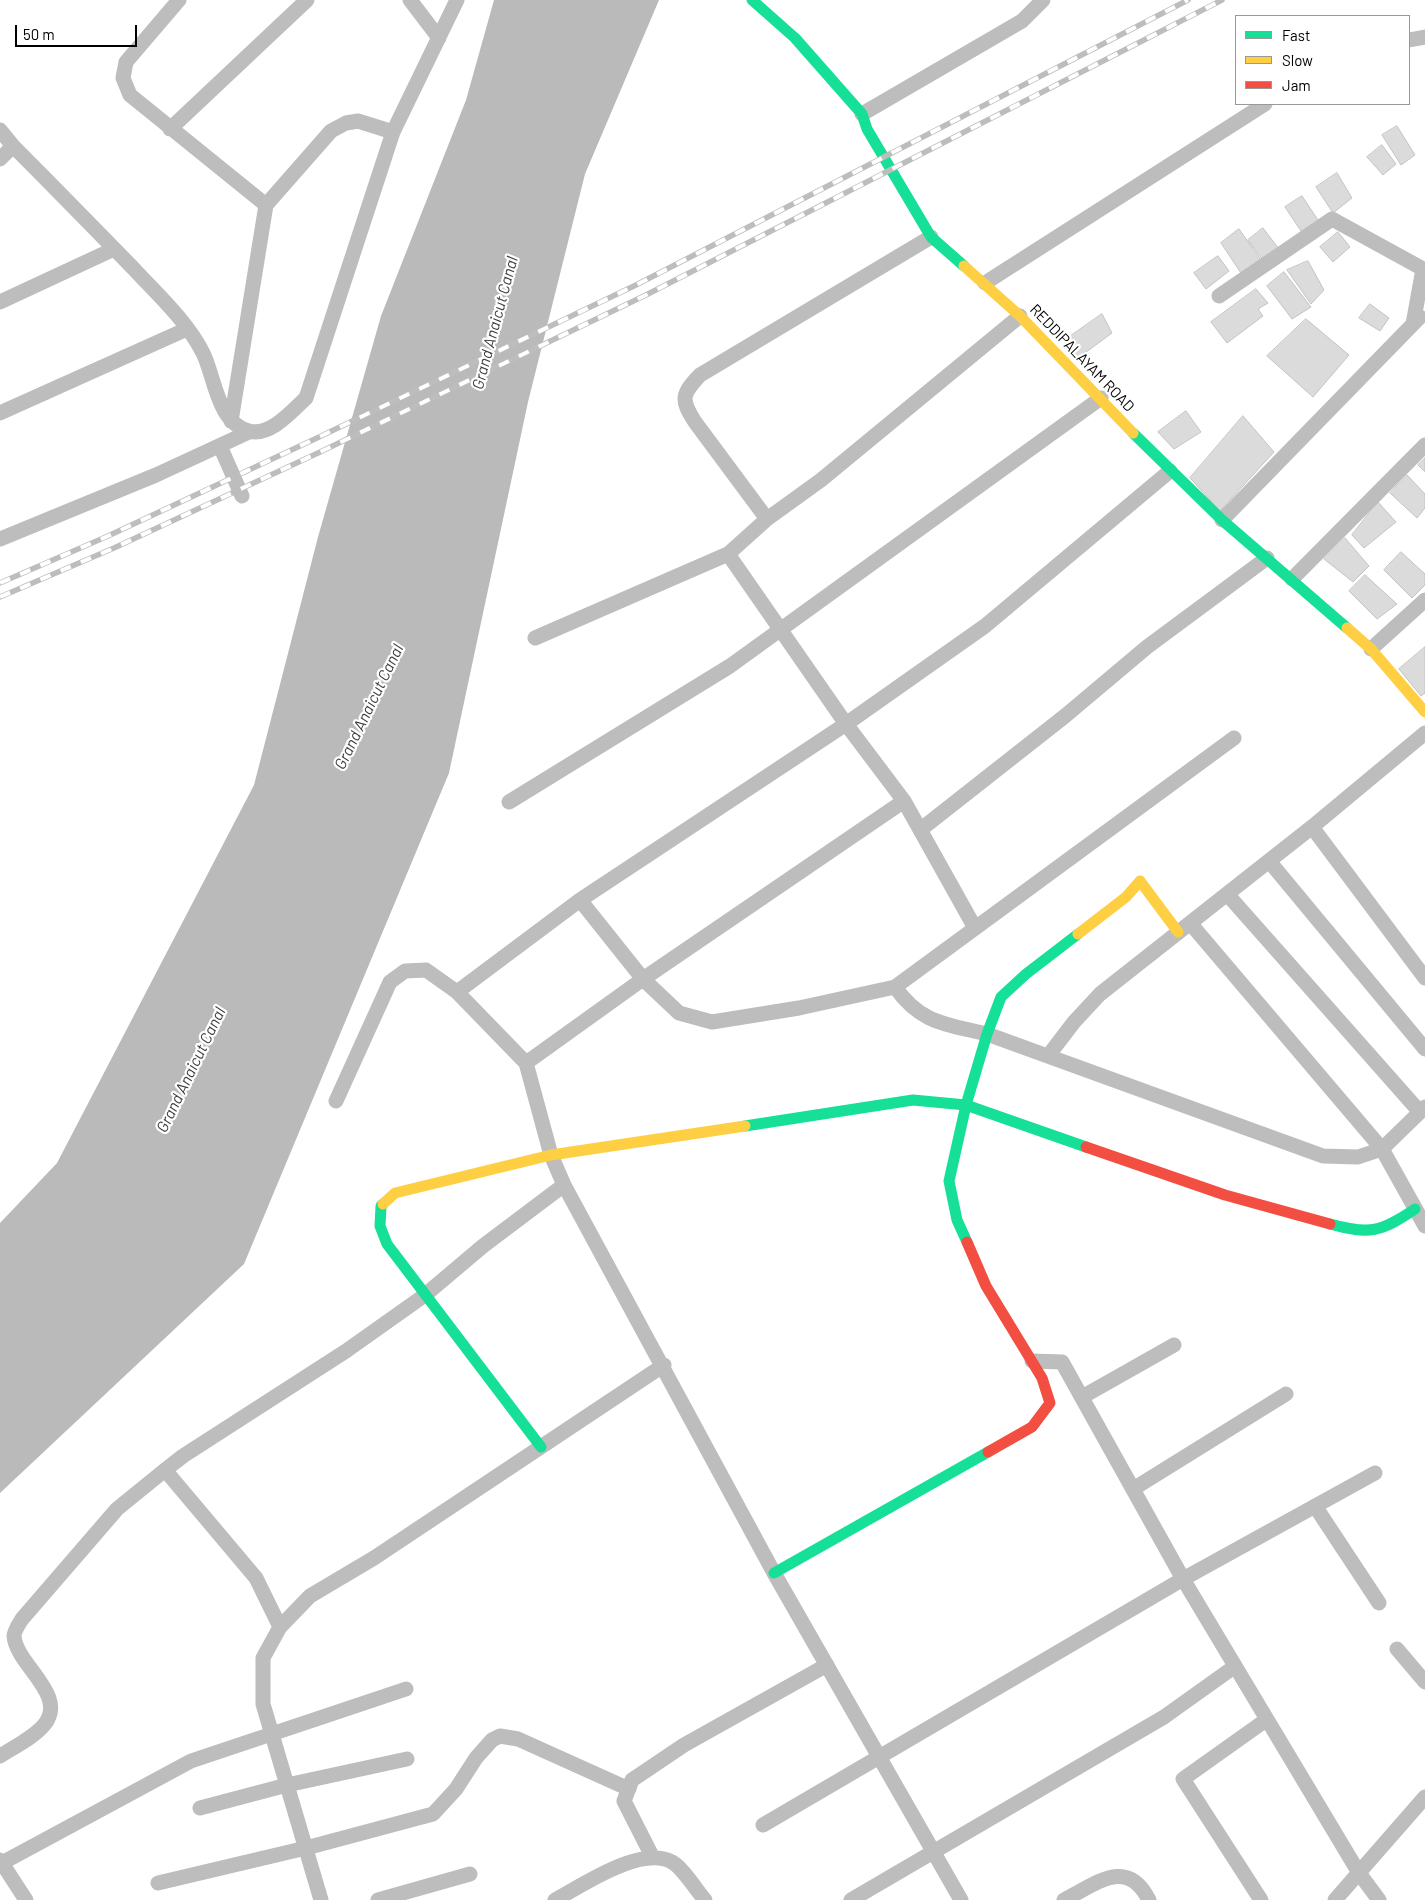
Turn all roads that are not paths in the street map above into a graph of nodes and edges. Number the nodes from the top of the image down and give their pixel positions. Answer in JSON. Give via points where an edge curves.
{"nodes":[{"id":1,"x":179,"y":0,"type":"edge"},
{"id":2,"x":307,"y":0,"type":"edge"},
{"id":3,"x":410,"y":0,"type":"edge"},
{"id":4,"x":457,"y":0,"type":"edge"},
{"id":5,"x":752,"y":0,"type":"edge"},
{"id":6,"x":1043,"y":0,"type":"edge"},
{"id":7,"x":1425,"y":37,"type":"edge"},
{"id":8,"x":439,"y":38,"type":"junction"},
{"id":9,"x":1410,"y":40,"type":"edge"},
{"id":10,"x":1263,"y":105,"type":"edge"},
{"id":11,"x":862,"y":114,"type":"junction"},
{"id":12,"x":170,"y":129,"type":"junction"},
{"id":13,"x":0,"y":130,"type":"edge"},
{"id":14,"x":393,"y":132,"type":"junction"},
{"id":15,"x":13,"y":146,"type":"junction"},
{"id":16,"x":0,"y":159,"type":"edge"},
{"id":17,"x":266,"y":205,"type":"junction"},
{"id":18,"x":931,"y":237,"type":"junction"},
{"id":19,"x":114,"y":248,"type":"junction"},
{"id":20,"x":985,"y":283,"type":"junction"},
{"id":21,"x":1219,"y":296,"type":"dead end"},
{"id":22,"x":0,"y":302,"type":"edge"},
{"id":23,"x":1425,"y":312,"type":"edge"},
{"id":24,"x":1020,"y":316,"type":"junction"},
{"id":25,"x":1413,"y":324,"type":"junction"},
{"id":26,"x":187,"y":329,"type":"junction"},
{"id":27,"x":1101,"y":398,"type":"junction"},
{"id":28,"x":0,"y":413,"type":"edge"},
{"id":29,"x":231,"y":421,"type":"junction"},
{"id":30,"x":250,"y":432,"type":"junction"},
{"id":31,"x":1425,"y":445,"type":"edge"},
{"id":32,"x":220,"y":446,"type":"junction"},
{"id":33,"x":1170,"y":470,"type":"junction"},
{"id":34,"x":242,"y":496,"type":"dead end"},
{"id":35,"x":767,"y":519,"type":"junction"},
{"id":36,"x":1222,"y":520,"type":"junction"},
{"id":37,"x":0,"y":539,"type":"edge"},
{"id":38,"x":728,"y":554,"type":"junction"},
{"id":39,"x":1267,"y":558,"type":"junction"},
{"id":40,"x":1292,"y":579,"type":"junction"},
{"id":41,"x":1425,"y":600,"type":"edge"},
{"id":42,"x":780,"y":631,"type":"junction"},
{"id":43,"x":535,"y":638,"type":"dead end"},
{"id":44,"x":1370,"y":649,"type":"junction"},
{"id":45,"x":1425,"y":712,"type":"edge"},
{"id":46,"x":846,"y":724,"type":"junction"},
{"id":47,"x":1425,"y":733,"type":"edge"},
{"id":48,"x":1234,"y":738,"type":"dead end"},
{"id":49,"x":904,"y":801,"type":"junction"},
{"id":50,"x":509,"y":802,"type":"dead end"},
{"id":51,"x":1312,"y":827,"type":"junction"},
{"id":52,"x":920,"y":830,"type":"junction"},
{"id":53,"x":1268,"y":861,"type":"junction"},
{"id":54,"x":1227,"y":894,"type":"junction"},
{"id":55,"x":580,"y":900,"type":"junction"},
{"id":56,"x":975,"y":928,"type":"junction"},
{"id":57,"x":1184,"y":928,"type":"junction"},
{"id":58,"x":1425,"y":978,"type":"edge"},
{"id":59,"x":643,"y":979,"type":"junction"},
{"id":60,"x":894,"y":987,"type":"junction"},
{"id":61,"x":457,"y":992,"type":"junction"},
{"id":62,"x":987,"y":1034,"type":"junction"},
{"id":63,"x":1425,"y":1049,"type":"edge"},
{"id":64,"x":1048,"y":1056,"type":"junction"},
{"id":65,"x":526,"y":1063,"type":"junction"},
{"id":66,"x":336,"y":1101,"type":"dead end"},
{"id":67,"x":966,"y":1105,"type":"junction"},
{"id":68,"x":1422,"y":1109,"type":"edge"},
{"id":69,"x":1382,"y":1149,"type":"junction"},
{"id":70,"x":551,"y":1155,"type":"junction"},
{"id":71,"x":564,"y":1185,"type":"junction"},
{"id":72,"x":1416,"y":1209,"type":"junction"},
{"id":73,"x":1425,"y":1226,"type":"edge"},
{"id":74,"x":425,"y":1295,"type":"junction"},
{"id":75,"x":1174,"y":1344,"type":"dead end"},
{"id":76,"x":1032,"y":1361,"type":"junction"},
{"id":77,"x":664,"y":1365,"type":"junction"},
{"id":78,"x":1286,"y":1394,"type":"dead end"},
{"id":79,"x":1082,"y":1397,"type":"junction"},
{"id":80,"x":540,"y":1447,"type":"junction"},
{"id":81,"x":165,"y":1470,"type":"junction"},
{"id":82,"x":1375,"y":1473,"type":"dead end"},
{"id":83,"x":1133,"y":1489,"type":"junction"},
{"id":84,"x":1315,"y":1506,"type":"junction"},
{"id":85,"x":774,"y":1573,"type":"junction"},
{"id":86,"x":1183,"y":1579,"type":"junction"},
{"id":87,"x":1379,"y":1603,"type":"dead end"},
{"id":88,"x":280,"y":1627,"type":"junction"},
{"id":89,"x":1396,"y":1649,"type":"dead end"},
{"id":90,"x":827,"y":1665,"type":"junction"},
{"id":91,"x":1234,"y":1667,"type":"junction"},
{"id":92,"x":1425,"y":1682,"type":"edge"},
{"id":93,"x":406,"y":1689,"type":"dead end"},
{"id":94,"x":1266,"y":1720,"type":"junction"},
{"id":95,"x":272,"y":1735,"type":"junction"},
{"id":96,"x":0,"y":1756,"type":"edge"},
{"id":97,"x":880,"y":1757,"type":"junction"},
{"id":98,"x":407,"y":1759,"type":"dead end"},
{"id":99,"x":287,"y":1785,"type":"junction"},
{"id":100,"x":629,"y":1789,"type":"junction"},
{"id":101,"x":1425,"y":1796,"type":"edge"},
{"id":102,"x":200,"y":1808,"type":"dead end"},
{"id":103,"x":762,"y":1825,"type":"dead end"},
{"id":104,"x":306,"y":1848,"type":"junction"},
{"id":105,"x":934,"y":1853,"type":"junction"},
{"id":106,"x":652,"y":1856,"type":"junction"},
{"id":107,"x":1,"y":1861,"type":"edge"},
{"id":108,"x":1359,"y":1873,"type":"junction"},
{"id":109,"x":470,"y":1874,"type":"dead end"},
{"id":110,"x":158,"y":1883,"type":"dead end"},
{"id":111,"x":26,"y":1900,"type":"edge"},
{"id":112,"x":321,"y":1900,"type":"edge"},
{"id":113,"x":378,"y":1900,"type":"edge"},
{"id":114,"x":555,"y":1900,"type":"edge"},
{"id":115,"x":705,"y":1900,"type":"edge"},
{"id":116,"x":851,"y":1900,"type":"edge"},
{"id":117,"x":961,"y":1900,"type":"edge"},
{"id":118,"x":1064,"y":1900,"type":"edge"},
{"id":119,"x":1149,"y":1900,"type":"edge"},
{"id":120,"x":1261,"y":1900,"type":"edge"},
{"id":121,"x":1335,"y":1900,"type":"edge"},
{"id":122,"x":1379,"y":1900,"type":"edge"}],
"edges":[{"from":1,"to":12,"type":"street","via":[[126,62],[123,78],[130,94]]},
{"from":2,"to":12,"type":"street"},
{"from":3,"to":8,"type":"street"},
{"from":4,"to":8,"type":"street"},
{"from":5,"to":11,"type":"street","name":"REDDIPALAYAM ROAD","via":[[795,38]]},
{"from":6,"to":11,"type":"street","via":[[1022,21]]},
{"from":7,"to":9,"type":"street"},
{"from":8,"to":14,"type":"street"},
{"from":10,"to":20,"type":"street"},
{"from":11,"to":18,"type":"street","name":"REDDIPALAYAM ROAD","via":[[867,130]]},
{"from":12,"to":17,"type":"street"},
{"from":13,"to":15,"type":"street"},
{"from":14,"to":17,"type":"street","via":[[358,121],[331,131]]},
{"from":14,"to":30,"type":"street","via":[[306,398],[266,430]]},
{"from":15,"to":16,"type":"street"},
{"from":15,"to":19,"type":"street"},
{"from":17,"to":29,"type":"street"},
{"from":18,"to":20,"type":"street","name":"REDDIPALAYAM ROAD"},
{"from":18,"to":35,"type":"street","via":[[700,375],[686,390],[685,406],[690,414]]},
{"from":19,"to":22,"type":"street"},
{"from":19,"to":26,"type":"street"},
{"from":20,"to":24,"type":"street","name":"REDDIPALAYAM ROAD"},
{"from":21,"to":25,"type":"street","via":[[1332,219],[1423,269]]},
{"from":23,"to":25,"type":"street"},
{"from":24,"to":27,"type":"street","name":"REDDIPALAYAM ROAD"},
{"from":24,"to":35,"type":"street","via":[[821,480]]},
{"from":25,"to":36,"type":"street"},
{"from":26,"to":28,"type":"street"},
{"from":26,"to":29,"type":"street","via":[[203,352]]},
{"from":27,"to":33,"type":"street","name":"REDDIPALAYAM ROAD"},
{"from":27,"to":42,"type":"street"},
{"from":29,"to":30,"type":"street"},
{"from":30,"to":32,"type":"street"},
{"from":31,"to":40,"type":"street"},
{"from":32,"to":34,"type":"street"},
{"from":32,"to":37,"type":"street"},
{"from":33,"to":36,"type":"street","name":"REDDIPALAYAM ROAD"},
{"from":33,"to":46,"type":"street","via":[[985,626]]},
{"from":35,"to":38,"type":"street"},
{"from":36,"to":39,"type":"street","name":"REDDIPALAYAM ROAD"},
{"from":38,"to":42,"type":"street"},
{"from":38,"to":43,"type":"street"},
{"from":39,"to":40,"type":"street","name":"REDDIPALAYAM ROAD"},
{"from":39,"to":52,"type":"street","via":[[1147,647]]},
{"from":40,"to":44,"type":"street","name":"REDDIPALAYAM ROAD"},
{"from":41,"to":44,"type":"street"},
{"from":42,"to":46,"type":"street"},
{"from":42,"to":50,"type":"street","via":[[730,666]]},
{"from":44,"to":45,"type":"street","name":"REDDIPALAYAM ROAD"},
{"from":46,"to":49,"type":"street"},
{"from":46,"to":55,"type":"street"},
{"from":47,"to":51,"type":"street"},
{"from":48,"to":56,"type":"street"},
{"from":49,"to":52,"type":"street"},
{"from":49,"to":59,"type":"street"},
{"from":51,"to":53,"type":"street"},
{"from":51,"to":58,"type":"street"},
{"from":52,"to":56,"type":"street"},
{"from":53,"to":54,"type":"street"},
{"from":53,"to":63,"type":"street"},
{"from":54,"to":57,"type":"street"},
{"from":54,"to":68,"type":"street"},
{"from":55,"to":59,"type":"street"},
{"from":55,"to":61,"type":"street"},
{"from":56,"to":60,"type":"street"},
{"from":57,"to":62,"type":"street","via":[[1140,881],[1126,897],[1001,997]]},
{"from":57,"to":64,"type":"street","via":[[1100,994]]},
{"from":57,"to":69,"type":"street"},
{"from":59,"to":60,"type":"street","via":[[679,1013],[712,1022],[799,1008]]},
{"from":59,"to":65,"type":"street"},
{"from":60,"to":62,"type":"street","via":[[906,1003],[930,1020]]},
{"from":61,"to":65,"type":"street"},
{"from":61,"to":66,"type":"street","via":[[426,970],[405,971],[390,982]]},
{"from":62,"to":64,"type":"street"},
{"from":62,"to":67,"type":"street"},
{"from":64,"to":69,"type":"street","via":[[1324,1156],[1358,1157]]},
{"from":65,"to":70,"type":"street"},
{"from":67,"to":70,"type":"street","via":[[912,1100]]},
{"from":67,"to":72,"type":"street","via":[[1224,1196],[1340,1227],[1370,1232],[1396,1222]]},
{"from":67,"to":76,"type":"street","via":[[948,1181],[958,1220],[986,1286]]},
{"from":68,"to":69,"type":"street"},
{"from":69,"to":72,"type":"street"},
{"from":70,"to":71,"type":"street"},
{"from":70,"to":74,"type":"street","via":[[395,1193],[381,1206],[380,1226],[387,1244]]},
{"from":71,"to":74,"type":"street"},
{"from":71,"to":77,"type":"street"},
{"from":72,"to":73,"type":"street"},
{"from":74,"to":80,"type":"street"},
{"from":74,"to":81,"type":"street"},
{"from":75,"to":79,"type":"street"},
{"from":76,"to":79,"type":"street","via":[[1062,1362]]},
{"from":76,"to":85,"type":"street","via":[[1050,1403],[1032,1427]]},
{"from":77,"to":80,"type":"street"},
{"from":77,"to":85,"type":"street"},
{"from":78,"to":83,"type":"street"},
{"from":79,"to":83,"type":"street"},
{"from":80,"to":88,"type":"street","via":[[374,1558],[310,1596]]},
{"from":81,"to":88,"type":"street","via":[[256,1578]]},
{"from":81,"to":96,"type":"street","via":[[117,1509],[22,1619],[14,1634],[17,1648],[51,1705],[45,1724]]},
{"from":82,"to":84,"type":"street"},
{"from":83,"to":86,"type":"street"},
{"from":84,"to":86,"type":"street"},
{"from":84,"to":87,"type":"street"},
{"from":85,"to":90,"type":"street"},
{"from":86,"to":91,"type":"street"},
{"from":86,"to":97,"type":"street"},
{"from":88,"to":95,"type":"street","via":[[263,1658],[263,1704]]},
{"from":89,"to":92,"type":"street"},
{"from":90,"to":97,"type":"street"},
{"from":90,"to":100,"type":"street","via":[[684,1745],[632,1780]]},
{"from":91,"to":94,"type":"street"},
{"from":91,"to":105,"type":"street","via":[[1164,1717]]},
{"from":93,"to":95,"type":"street"},
{"from":94,"to":108,"type":"street"},
{"from":94,"to":120,"type":"street","via":[[1183,1779]]},
{"from":95,"to":99,"type":"street"},
{"from":95,"to":107,"type":"street","via":[[191,1761]]},
{"from":97,"to":103,"type":"street"},
{"from":97,"to":105,"type":"street"},
{"from":98,"to":99,"type":"street"},
{"from":99,"to":102,"type":"street"},
{"from":99,"to":104,"type":"street"},
{"from":100,"to":104,"type":"street","via":[[518,1739],[500,1736],[476,1758],[456,1789],[433,1814]]},
{"from":100,"to":106,"type":"street","via":[[624,1801]]},
{"from":101,"to":108,"type":"street"},
{"from":104,"to":110,"type":"street"},
{"from":104,"to":112,"type":"street"},
{"from":105,"to":116,"type":"street"},
{"from":105,"to":117,"type":"street"},
{"from":106,"to":114,"type":"street","via":[[626,1863]]},
{"from":106,"to":115,"type":"street","via":[[673,1862]]},
{"from":107,"to":111,"type":"street"},
{"from":108,"to":121,"type":"street"},
{"from":108,"to":122,"type":"street"},
{"from":109,"to":113,"type":"street"},
{"from":118,"to":119,"type":"street","via":[[1112,1875],[1130,1877],[1144,1890]]}]}
